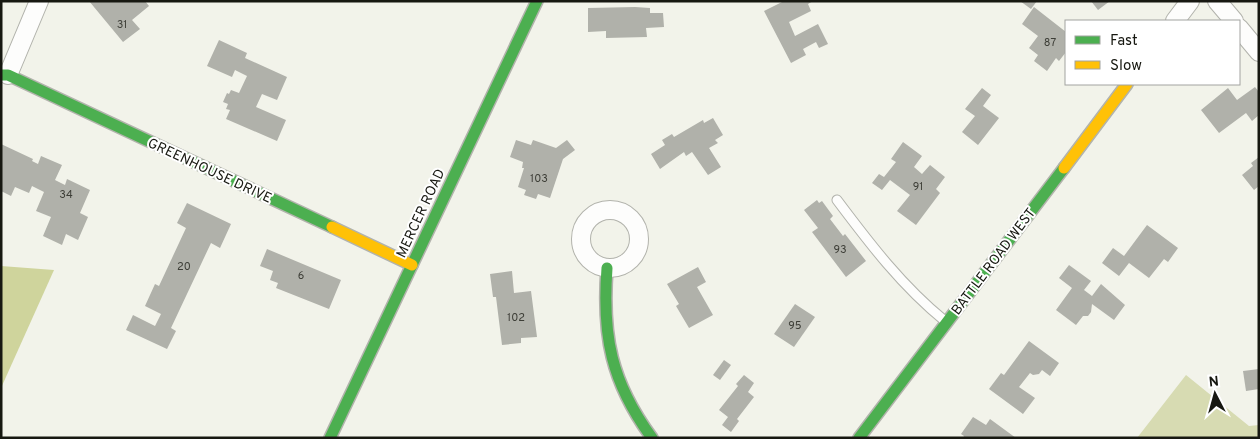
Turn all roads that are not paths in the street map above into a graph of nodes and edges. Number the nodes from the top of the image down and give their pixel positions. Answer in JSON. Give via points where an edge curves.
{"nodes":[{"id":1,"x":39,"y":1,"type":"edge"},
{"id":2,"x":537,"y":1,"type":"edge"},
{"id":3,"x":1190,"y":1,"type":"edge"},
{"id":4,"x":1218,"y":1,"type":"edge"},
{"id":5,"x":1176,"y":20,"type":"edge"},
{"id":6,"x":1233,"y":20,"type":"edge"},
{"id":7,"x":1240,"y":29,"type":"edge"},
{"id":8,"x":1259,"y":52,"type":"edge"},
{"id":9,"x":3,"y":70,"type":"edge"},
{"id":10,"x":1126,"y":85,"type":"edge"},
{"id":11,"x":837,"y":200,"type":"dead end"},
{"id":12,"x":412,"y":265,"type":"junction"},
{"id":13,"x":606,"y":268,"type":"dead end"},
{"id":14,"x":946,"y":322,"type":"junction"},
{"id":15,"x":330,"y":438,"type":"edge"},
{"id":16,"x":652,"y":438,"type":"edge"},
{"id":17,"x":858,"y":438,"type":"edge"}],
"edges":[{"from":1,"to":9,"type":"street"},
{"from":2,"to":12,"type":"street","name":"MERCER ROAD"},
{"from":3,"to":5,"type":"street"},
{"from":4,"to":6,"type":"street"},
{"from":7,"to":8,"type":"street"},
{"from":9,"to":12,"type":"street","name":"GREENHOUSE DRIVE"},
{"from":10,"to":14,"type":"street","name":"BATTLE ROAD WEST"},
{"from":11,"to":14,"type":"lane","via":[[891,271]]},
{"from":12,"to":15,"type":"street","name":"MERCER ROAD"},
{"from":13,"to":16,"type":"street","via":[[603,305],[612,366],[624,395]]},
{"from":14,"to":17,"type":"street","name":"BATTLE ROAD WEST"}]}
